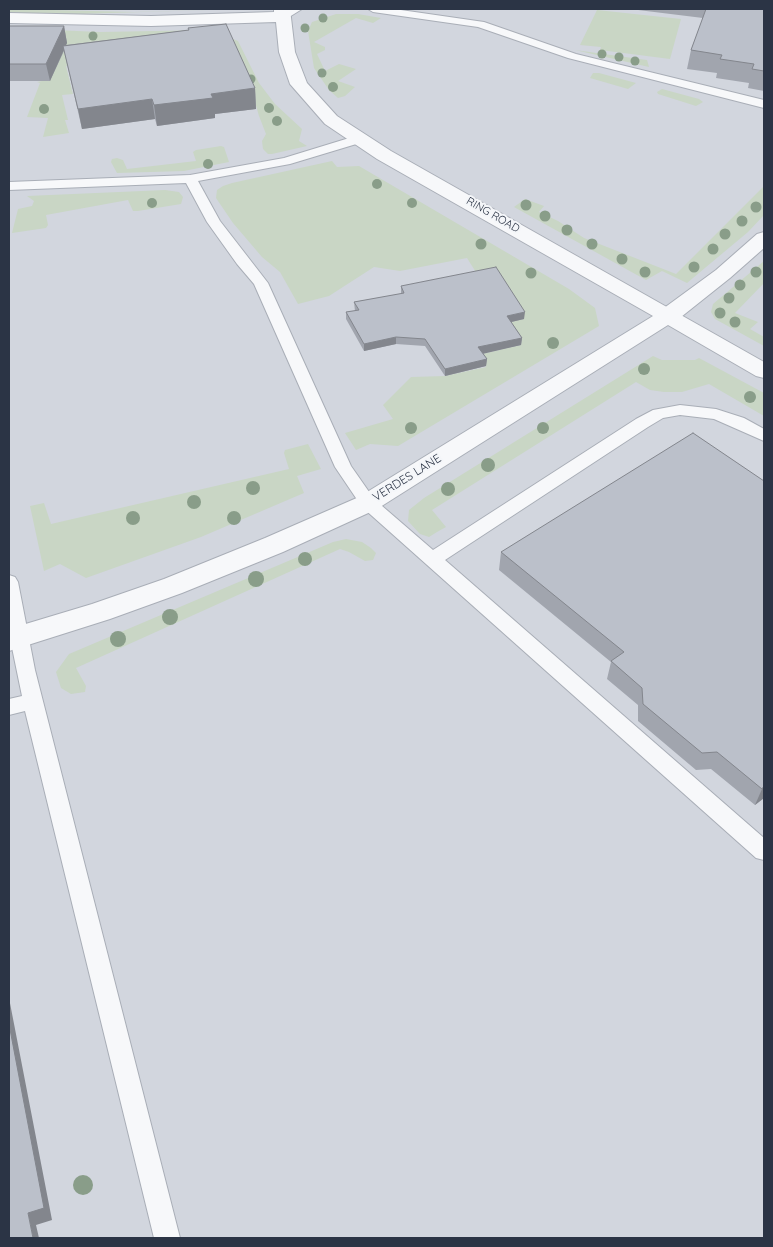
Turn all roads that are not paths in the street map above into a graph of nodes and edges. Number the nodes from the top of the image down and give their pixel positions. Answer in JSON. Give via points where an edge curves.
{"nodes":[{"id":1,"x":373,"y":9,"type":"edge"},
{"id":2,"x":287,"y":11,"type":"edge"},
{"id":3,"x":429,"y":12,"type":"edge"},
{"id":4,"x":9,"y":18,"type":"edge"},
{"id":5,"x":764,"y":104,"type":"edge"},
{"id":6,"x":359,"y":139,"type":"junction"},
{"id":7,"x":190,"y":179,"type":"junction"},
{"id":8,"x":9,"y":186,"type":"edge"},
{"id":9,"x":764,"y":238,"type":"edge"},
{"id":10,"x":668,"y":316,"type":"junction"},
{"id":11,"x":764,"y":371,"type":"edge"},
{"id":12,"x":764,"y":436,"type":"edge"},
{"id":13,"x":368,"y":502,"type":"junction"},
{"id":14,"x":432,"y":560,"type":"junction"},
{"id":15,"x":9,"y":582,"type":"edge"},
{"id":16,"x":13,"y":639,"type":"edge"},
{"id":17,"x":34,"y":701,"type":"junction"},
{"id":18,"x":9,"y":707,"type":"edge"},
{"id":19,"x":764,"y":851,"type":"edge"},
{"id":20,"x":167,"y":1238,"type":"edge"}],
"edges":[{"from":1,"to":3,"type":"lane"},
{"from":2,"to":4,"type":"street","via":[[152,21]]},
{"from":2,"to":6,"type":"street","name":"RING ROAD","via":[[287,52],[300,84],[331,120]]},
{"from":3,"to":5,"type":"lane","via":[[480,24],[589,61]]},
{"from":6,"to":7,"type":"lane","via":[[286,162]]},
{"from":6,"to":10,"type":"street","name":"RING ROAD"},
{"from":7,"to":8,"type":"lane"},
{"from":7,"to":13,"type":"lane","via":[[214,222],[261,283],[343,467]]},
{"from":9,"to":10,"type":"street","name":"VERDES LANE","via":[[724,274]]},
{"from":10,"to":11,"type":"street","name":"RING ROAD"},
{"from":10,"to":13,"type":"street","name":"VERDES LANE"},
{"from":12,"to":14,"type":"lane","via":[[716,414],[680,410],[659,414]]},
{"from":13,"to":14,"type":"lane"},
{"from":13,"to":16,"type":"street","name":"VERDES LANE","via":[[172,586]]},
{"from":14,"to":19,"type":"lane"},
{"from":15,"to":16,"type":"lane"},
{"from":16,"to":17,"type":"lane"},
{"from":17,"to":18,"type":"lane"},
{"from":17,"to":20,"type":"lane"}]}
